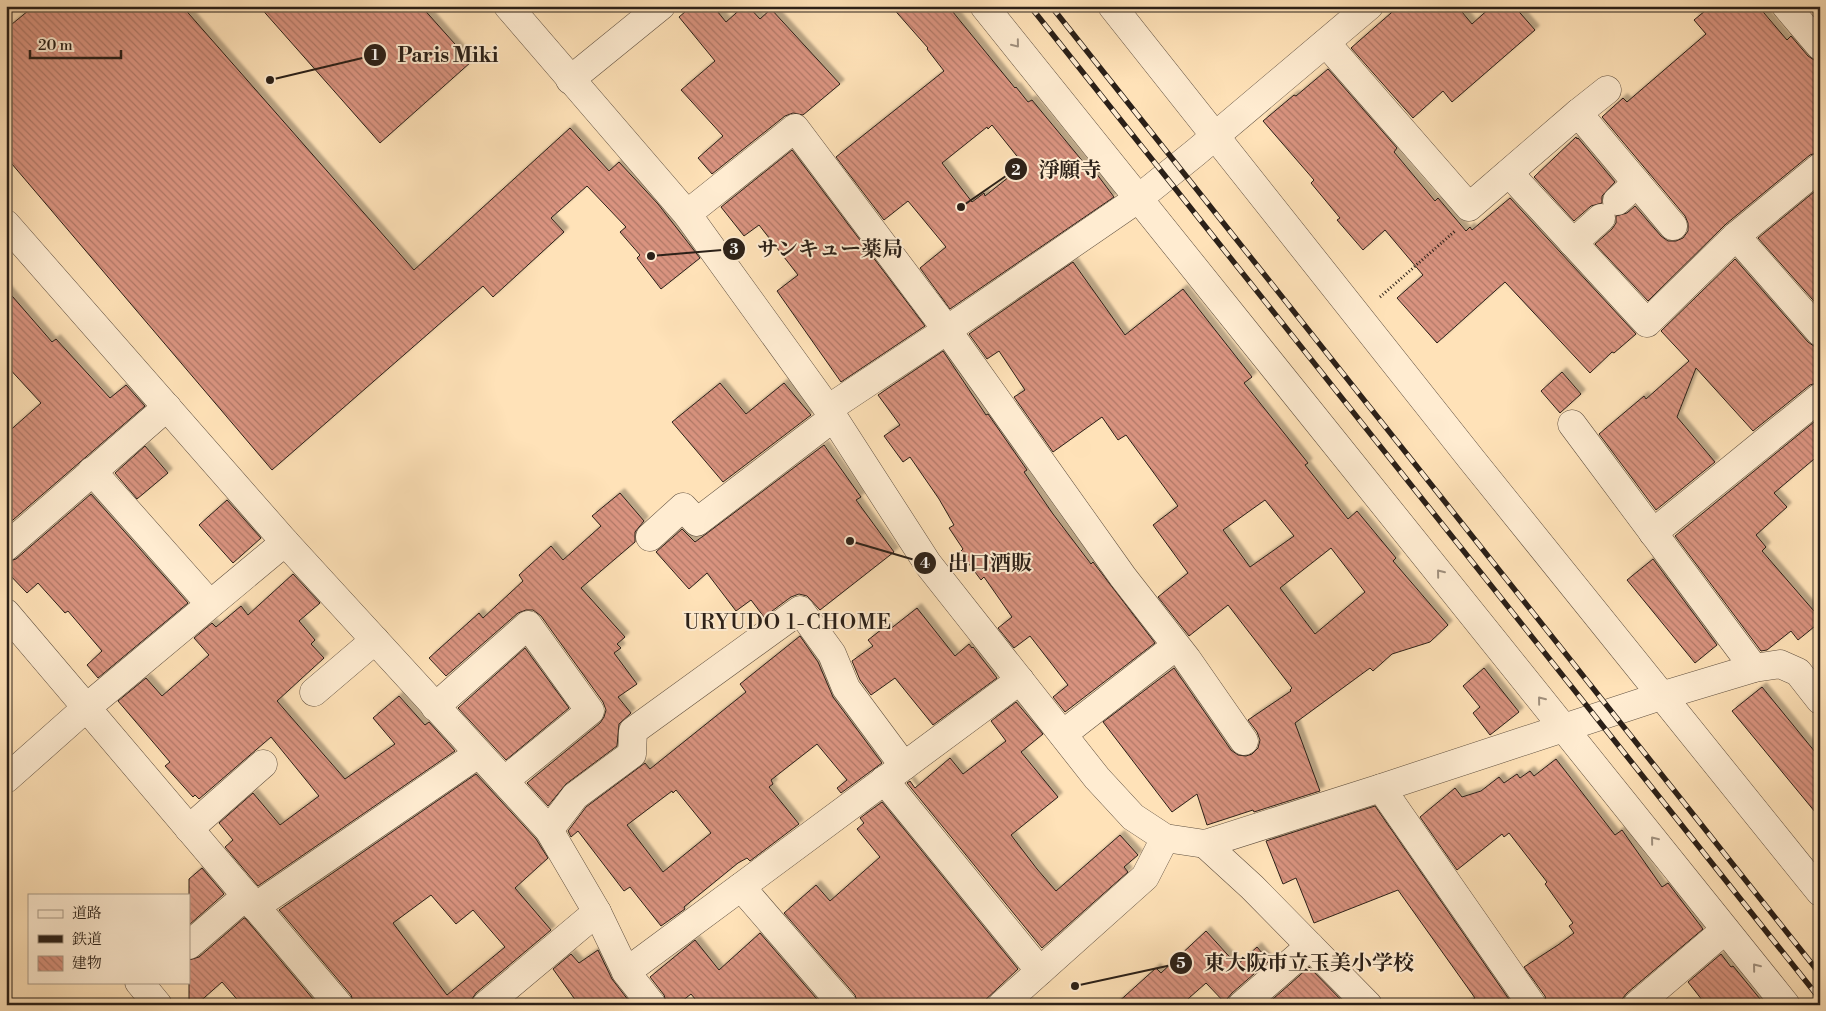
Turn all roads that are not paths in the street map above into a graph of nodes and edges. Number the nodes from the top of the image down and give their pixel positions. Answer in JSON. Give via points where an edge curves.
{"nodes":[{"id":1,"x":508,"y":6,"type":"edge"},
{"id":2,"x":661,"y":6,"type":"edge"},
{"id":3,"x":984,"y":6,"type":"edge"},
{"id":4,"x":1112,"y":6,"type":"edge"},
{"id":5,"x":1369,"y":6,"type":"edge"},
{"id":6,"x":1786,"y":6,"type":"edge"},
{"id":7,"x":1326,"y":43,"type":"junction"},
{"id":8,"x":1820,"y":46,"type":"edge"},
{"id":9,"x":570,"y":80,"type":"junction"},
{"id":10,"x":1607,"y":90,"type":"dead end"},
{"id":11,"x":1578,"y":113,"type":"junction"},
{"id":12,"x":1215,"y":137,"type":"junction"},
{"id":13,"x":1820,"y":167,"type":"edge"},
{"id":14,"x":1509,"y":173,"type":"junction"},
{"id":15,"x":1637,"y":183,"type":"junction"},
{"id":16,"x":1139,"y":198,"type":"junction"},
{"id":17,"x":688,"y":214,"type":"junction"},
{"id":18,"x":6,"y":224,"type":"edge"},
{"id":19,"x":1674,"y":226,"type":"dead end"},
{"id":20,"x":1736,"y":236,"type":"junction"},
{"id":21,"x":1573,"y":243,"type":"junction"},
{"id":22,"x":948,"y":330,"type":"junction"},
{"id":23,"x":1820,"y":332,"type":"edge"},
{"id":24,"x":1820,"y":397,"type":"edge"},
{"id":25,"x":167,"y":407,"type":"junction"},
{"id":26,"x":830,"y":413,"type":"junction"},
{"id":27,"x":1572,"y":424,"type":"dead end"},
{"id":28,"x":92,"y":471,"type":"junction"},
{"id":29,"x":1653,"y":533,"type":"junction"},
{"id":30,"x":650,"y":537,"type":"dead end"},
{"id":31,"x":285,"y":542,"type":"junction"},
{"id":32,"x":6,"y":546,"type":"edge"},
{"id":33,"x":210,"y":604,"type":"junction"},
{"id":34,"x":6,"y":613,"type":"edge"},
{"id":35,"x":375,"y":640,"type":"junction"},
{"id":36,"x":1176,"y":646,"type":"junction"},
{"id":37,"x":1754,"y":668,"type":"junction"},
{"id":38,"x":1020,"y":680,"type":"junction"},
{"id":39,"x":314,"y":692,"type":"dead end"},
{"id":40,"x":1662,"y":696,"type":"junction"},
{"id":41,"x":1820,"y":700,"type":"edge"},
{"id":42,"x":435,"y":707,"type":"junction"},
{"id":43,"x":86,"y":708,"type":"junction"},
{"id":44,"x":1564,"y":728,"type":"junction"},
{"id":45,"x":1063,"y":734,"type":"junction"},
{"id":46,"x":1244,"y":741,"type":"dead end"},
{"id":47,"x":478,"y":754,"type":"junction"},
{"id":48,"x":263,"y":764,"type":"dead end"},
{"id":49,"x":894,"y":773,"type":"junction"},
{"id":50,"x":6,"y":778,"type":"edge"},
{"id":51,"x":504,"y":781,"type":"junction"},
{"id":52,"x":1381,"y":788,"type":"junction"},
{"id":53,"x":189,"y":829,"type":"junction"},
{"id":54,"x":549,"y":830,"type":"junction"},
{"id":55,"x":1165,"y":838,"type":"junction"},
{"id":56,"x":1206,"y":844,"type":"junction"},
{"id":57,"x":741,"y":887,"type":"junction"},
{"id":58,"x":1820,"y":892,"type":"edge"},
{"id":59,"x":250,"y":901,"type":"junction"},
{"id":60,"x":597,"y":912,"type":"junction"},
{"id":61,"x":1725,"y":930,"type":"junction"},
{"id":62,"x":190,"y":944,"type":"edge"},
{"id":63,"x":1310,"y":946,"type":"junction"},
{"id":64,"x":1040,"y":971,"type":"junction"},
{"id":65,"x":626,"y":972,"type":"junction"},
{"id":66,"x":338,"y":1005,"type":"edge"},
{"id":67,"x":486,"y":1005,"type":"edge"},
{"id":68,"x":652,"y":1005,"type":"edge"},
{"id":69,"x":843,"y":1005,"type":"edge"},
{"id":70,"x":1002,"y":1005,"type":"edge"},
{"id":71,"x":1242,"y":1005,"type":"edge"},
{"id":72,"x":1368,"y":1005,"type":"edge"},
{"id":73,"x":1532,"y":1005,"type":"edge"},
{"id":74,"x":1637,"y":1005,"type":"edge"},
{"id":75,"x":1786,"y":1005,"type":"edge"}],
"edges":[{"from":1,"to":9,"type":"street"},
{"from":2,"to":9,"type":"street"},
{"from":3,"to":16,"type":"street","one_way":true},
{"from":4,"to":12,"type":"street"},
{"from":5,"to":7,"type":"street"},
{"from":6,"to":8,"type":"street"},
{"from":7,"to":12,"type":"street"},
{"from":7,"to":14,"type":"street","via":[[1469,207]]},
{"from":9,"to":17,"type":"street"},
{"from":10,"to":11,"type":"street"},
{"from":11,"to":14,"type":"street"},
{"from":11,"to":15,"type":"street"},
{"from":12,"to":16,"type":"street"},
{"from":12,"to":40,"type":"street"},
{"from":13,"to":20,"type":"street"},
{"from":14,"to":21,"type":"street"},
{"from":15,"to":19,"type":"street"},
{"from":15,"to":21,"type":"street"},
{"from":16,"to":22,"type":"street"},
{"from":44,"to":16,"type":"street","one_way":true},
{"from":17,"to":22,"type":"street","via":[[795,128]]},
{"from":17,"to":26,"type":"street"},
{"from":18,"to":25,"type":"street"},
{"from":20,"to":21,"type":"street","via":[[1647,323]]},
{"from":20,"to":23,"type":"street"},
{"from":22,"to":26,"type":"street"},
{"from":22,"to":36,"type":"street","via":[[1123,577]]},
{"from":24,"to":29,"type":"street"},
{"from":25,"to":28,"type":"street"},
{"from":25,"to":31,"type":"street"},
{"from":26,"to":30,"type":"street","via":[[697,522],[683,506]]},
{"from":26,"to":38,"type":"street","via":[[928,564]]},
{"from":27,"to":29,"type":"street"},
{"from":28,"to":32,"type":"street"},
{"from":28,"to":33,"type":"street"},
{"from":29,"to":37,"type":"street"},
{"from":31,"to":33,"type":"street"},
{"from":31,"to":35,"type":"street"},
{"from":33,"to":43,"type":"street"},
{"from":34,"to":43,"type":"street"},
{"from":35,"to":39,"type":"street"},
{"from":35,"to":42,"type":"street"},
{"from":36,"to":45,"type":"street"},
{"from":36,"to":46,"type":"street"},
{"from":37,"to":40,"type":"street"},
{"from":37,"to":41,"type":"street","via":[[1780,664],[1798,672]]},
{"from":38,"to":45,"type":"street"},
{"from":38,"to":49,"type":"street"},
{"from":40,"to":44,"type":"street"},
{"from":40,"to":58,"type":"street"},
{"from":42,"to":47,"type":"street"},
{"from":42,"to":51,"type":"street","via":[[528,625],[590,711]]},
{"from":43,"to":50,"type":"street"},
{"from":43,"to":53,"type":"street"},
{"from":44,"to":52,"type":"street"},
{"from":61,"to":44,"type":"street","one_way":true},
{"from":45,"to":55,"type":"street","via":[[1133,817]]},
{"from":47,"to":51,"type":"street"},
{"from":47,"to":59,"type":"street"},
{"from":48,"to":53,"type":"street"},
{"from":49,"to":54,"type":"street","via":[[846,688],[832,654],[800,610],[633,731],[632,754],[575,796]]},
{"from":49,"to":57,"type":"street"},
{"from":49,"to":64,"type":"street"},
{"from":51,"to":54,"type":"street"},
{"from":52,"to":56,"type":"street"},
{"from":52,"to":73,"type":"street"},
{"from":53,"to":59,"type":"street"},
{"from":54,"to":60,"type":"street"},
{"from":55,"to":56,"type":"street"},
{"from":55,"to":64,"type":"street","via":[[1146,878]]},
{"from":56,"to":63,"type":"street"},
{"from":57,"to":65,"type":"street"},
{"from":57,"to":69,"type":"street"},
{"from":59,"to":62,"type":"street"},
{"from":59,"to":66,"type":"street"},
{"from":60,"to":65,"type":"street"},
{"from":60,"to":67,"type":"street"},
{"from":61,"to":74,"type":"street"},
{"from":75,"to":61,"type":"street","one_way":true},
{"from":63,"to":71,"type":"street"},
{"from":63,"to":72,"type":"street"},
{"from":64,"to":70,"type":"street"},
{"from":65,"to":68,"type":"street"}]}
